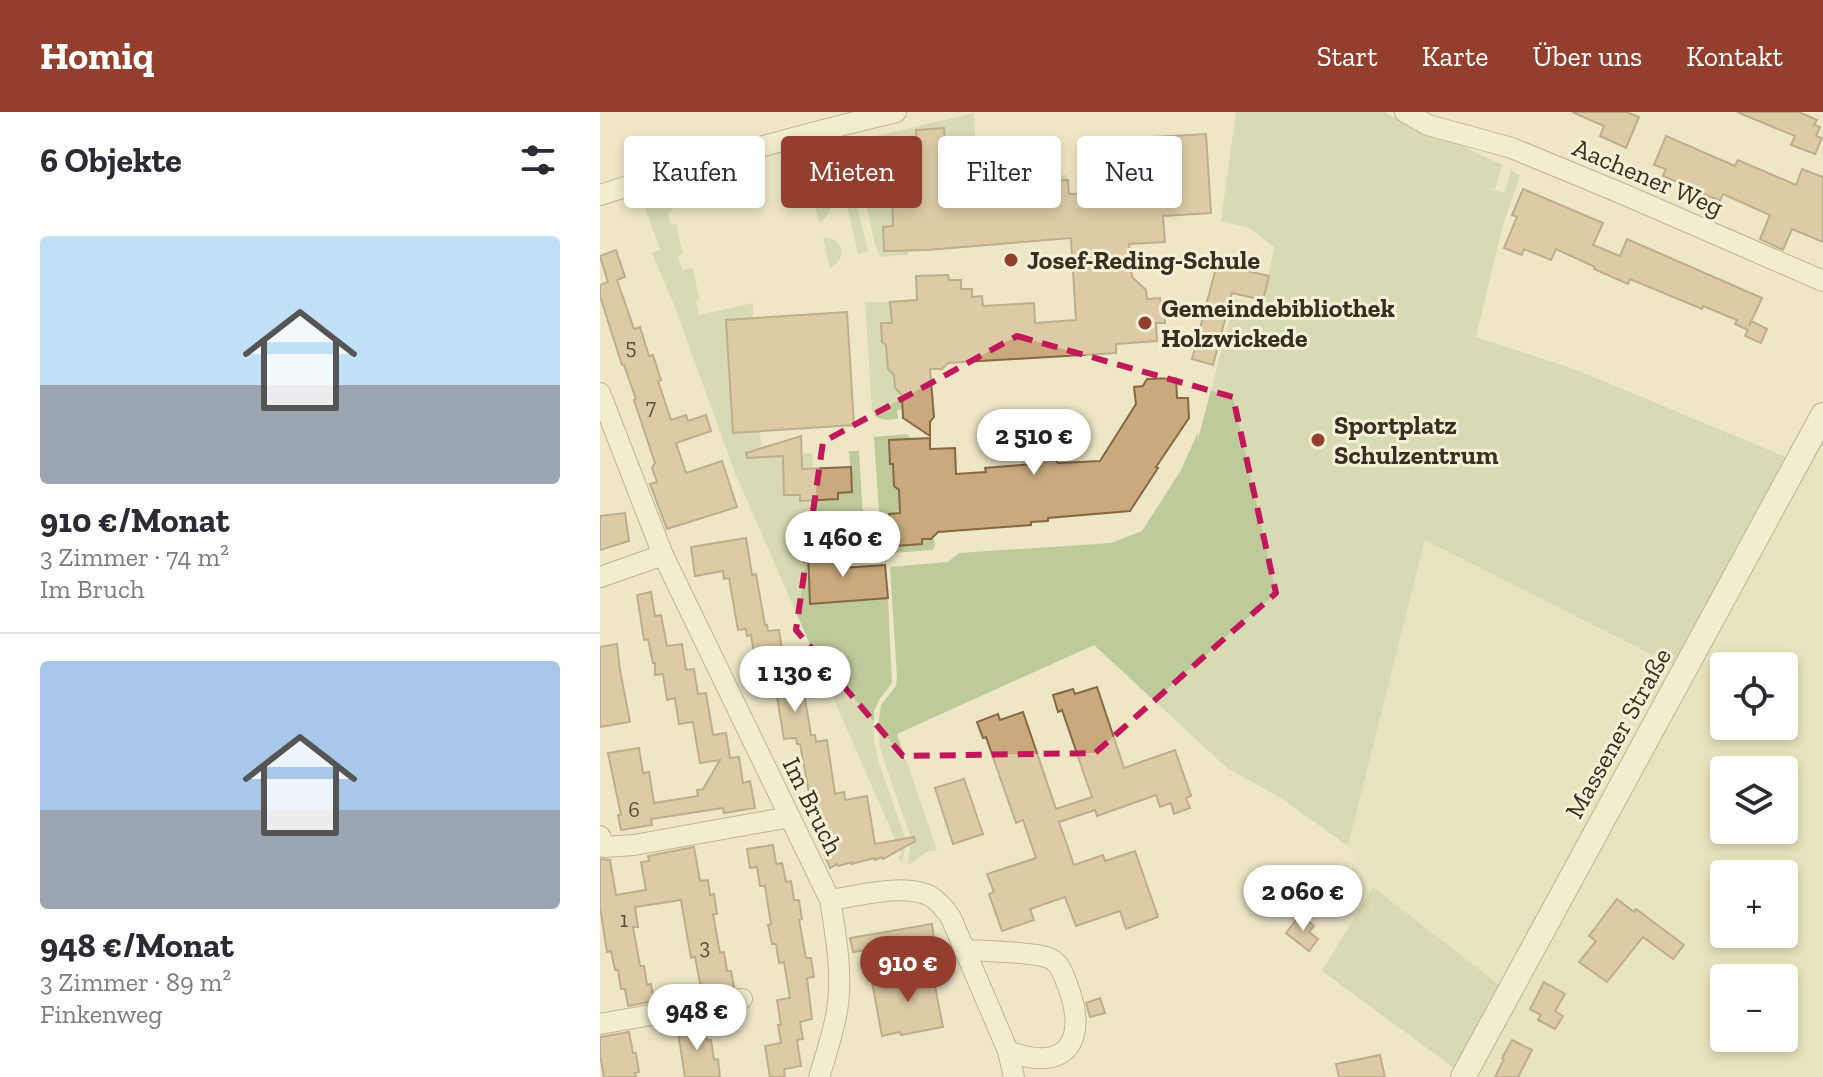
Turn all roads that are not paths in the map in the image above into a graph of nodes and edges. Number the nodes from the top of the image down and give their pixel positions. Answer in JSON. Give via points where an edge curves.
{"nodes":[{"id":1,"x":1405,"y":112,"type":"edge"},
{"id":2,"x":883,"y":113,"type":"edge"},
{"id":3,"x":600,"y":195,"type":"edge"},
{"id":4,"x":1823,"y":281,"type":"edge"},
{"id":5,"x":600,"y":394,"type":"edge"},
{"id":6,"x":1823,"y":415,"type":"edge"},
{"id":7,"x":663,"y":555,"type":"junction"},
{"id":8,"x":600,"y":577,"type":"edge"},
{"id":9,"x":790,"y":817,"type":"junction"},
{"id":10,"x":600,"y":836,"type":"edge"},
{"id":11,"x":830,"y":900,"type":"junction"},
{"id":12,"x":964,"y":950,"type":"junction"},
{"id":13,"x":742,"y":999,"type":"dead end"},
{"id":14,"x":600,"y":1024,"type":"edge"},
{"id":15,"x":1008,"y":1051,"type":"junction"},
{"id":16,"x":819,"y":1077,"type":"edge"},
{"id":17,"x":1014,"y":1077,"type":"edge"},
{"id":18,"x":1463,"y":1077,"type":"edge"}],
"edges":[{"from":1,"to":4,"type":"street","name":"Aachener Weg","via":[[1428,125],[1512,148]]},
{"from":2,"to":3,"type":"street"},
{"from":5,"to":7,"type":"street","name":"Im Bruch"},
{"from":6,"to":18,"type":"street","name":"Massener Straße"},
{"from":7,"to":8,"type":"street"},
{"from":7,"to":9,"type":"street","name":"Im Bruch"},
{"from":9,"to":10,"type":"street","via":[[634,845],[604,847]]},
{"from":9,"to":11,"type":"street","name":"Im Bruch"},
{"from":11,"to":12,"type":"street","via":[[918,891],[943,906]]},
{"from":11,"to":16,"type":"street","name":"Im Bruch","via":[[839,985]]},
{"from":12,"to":15,"type":"street"},
{"from":12,"to":15,"type":"street","via":[[1028,954],[1051,959],[1062,971],[1077,1023],[1065,1051],[1039,1059]]},
{"from":13,"to":14,"type":"street"},
{"from":15,"to":17,"type":"street"}]}
